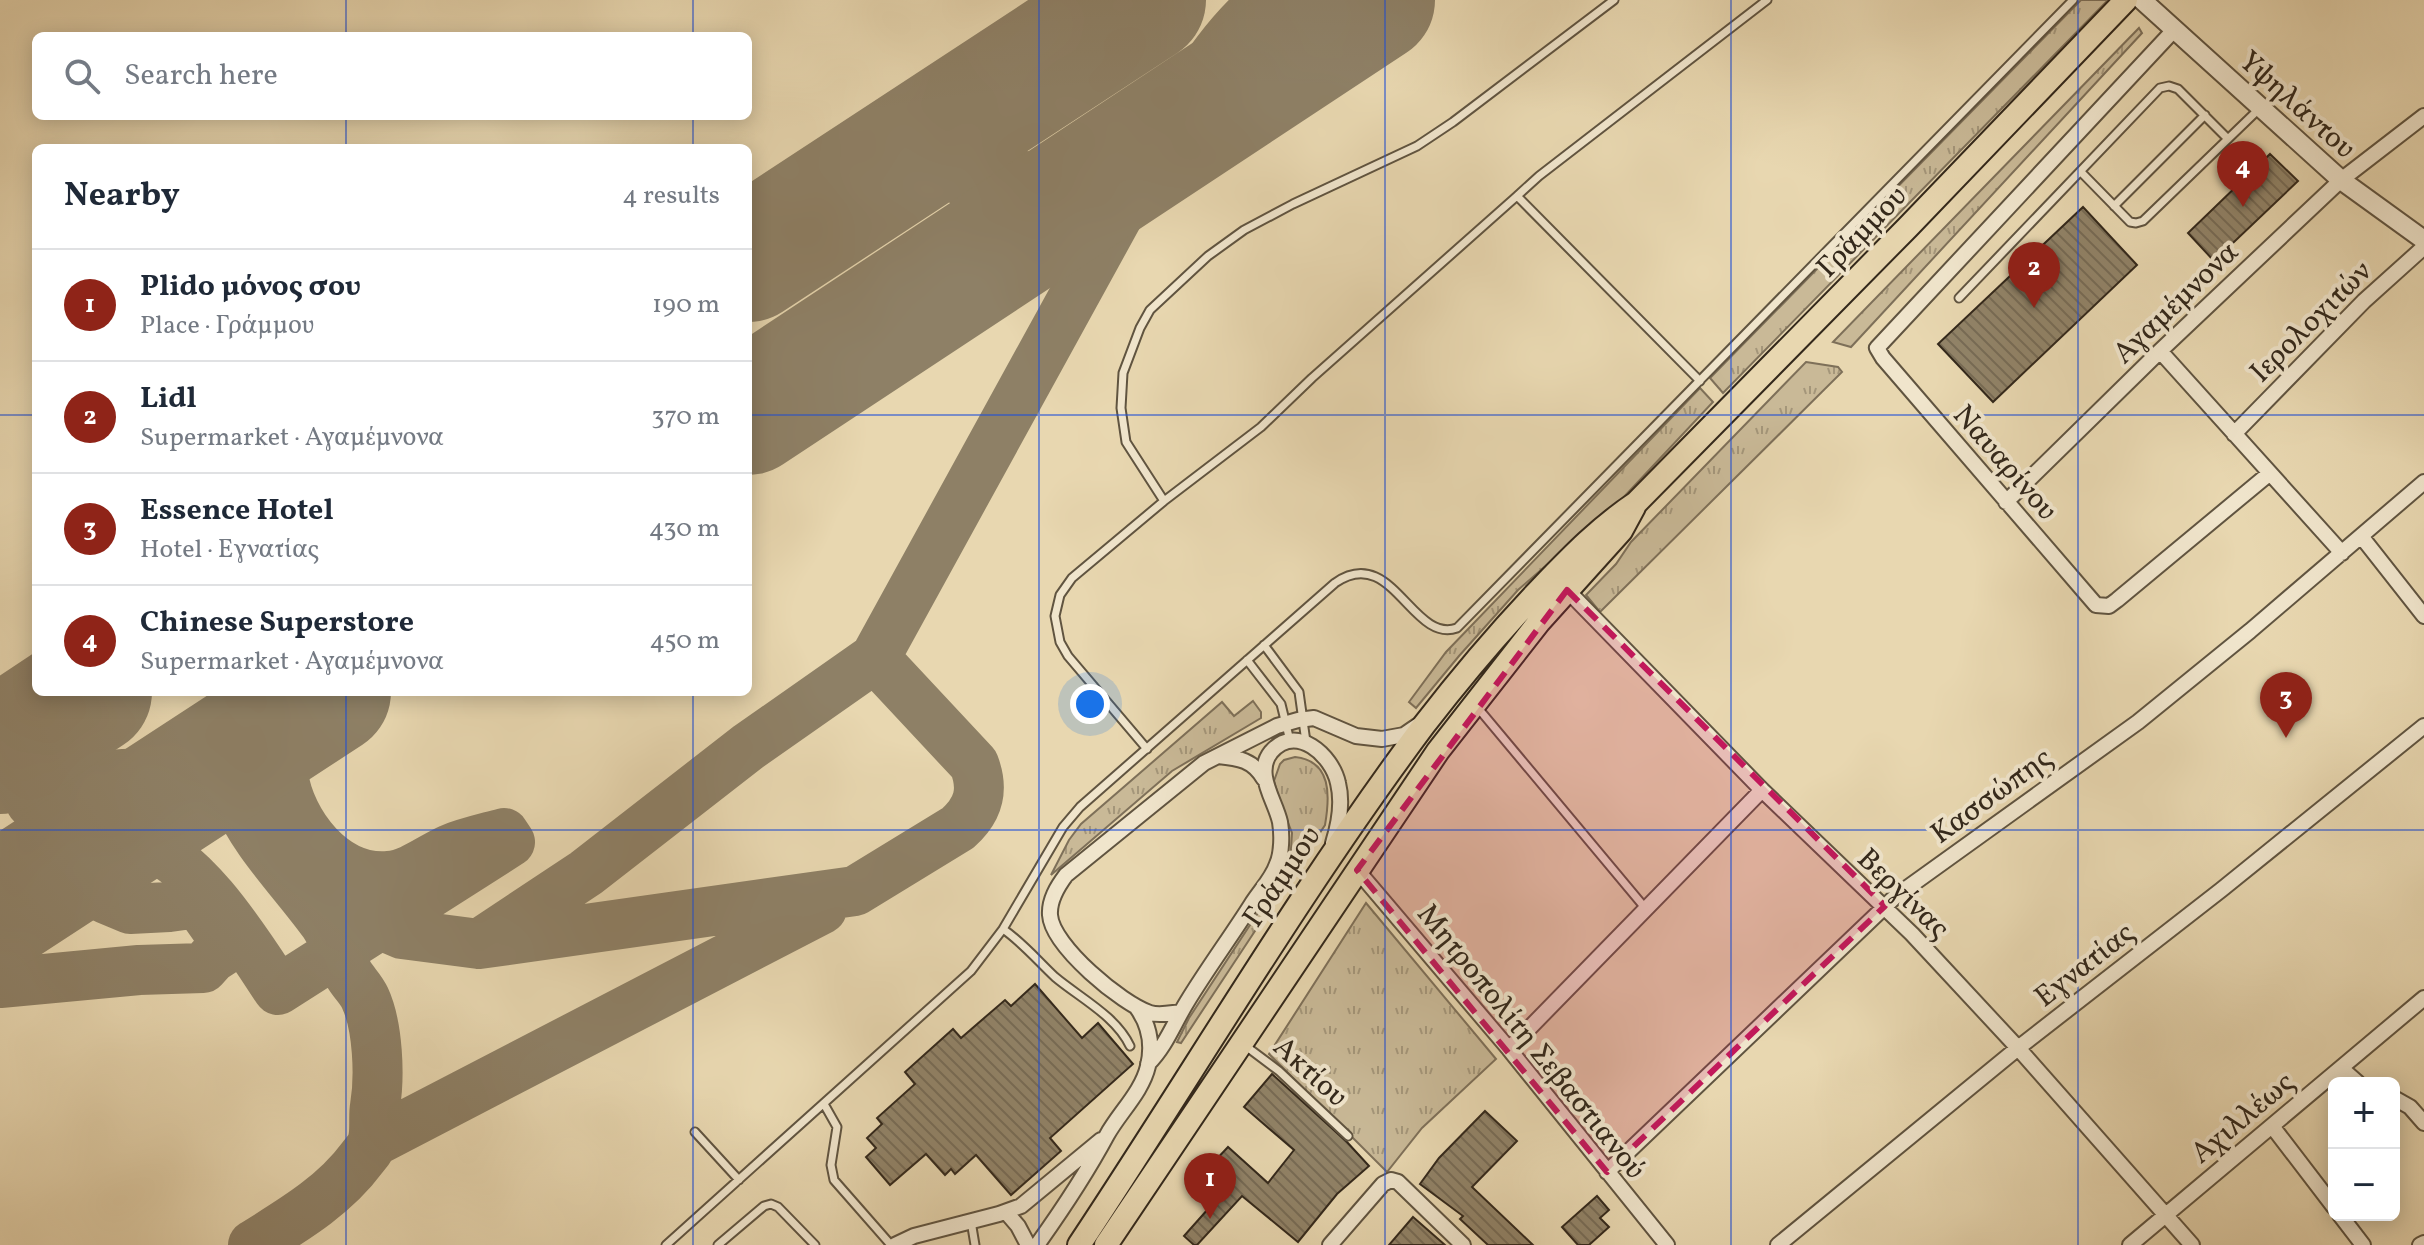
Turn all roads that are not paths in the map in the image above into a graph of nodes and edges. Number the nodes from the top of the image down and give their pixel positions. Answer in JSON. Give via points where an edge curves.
{"nodes":[{"id":1,"x":1614,"y":0,"type":"edge"},
{"id":2,"x":1767,"y":0,"type":"edge"},
{"id":3,"x":2073,"y":0,"type":"edge"},
{"id":4,"x":2126,"y":0,"type":"edge"},
{"id":5,"x":2142,"y":0,"type":"edge"},
{"id":6,"x":2174,"y":30,"type":"junction"},
{"id":7,"x":2260,"y":108,"type":"junction"},
{"id":8,"x":2205,"y":115,"type":"junction"},
{"id":9,"x":2424,"y":116,"type":"edge"},
{"id":10,"x":2228,"y":139,"type":"junction"},
{"id":11,"x":2081,"y":172,"type":"junction"},
{"id":12,"x":2341,"y":180,"type":"junction"},
{"id":13,"x":1517,"y":196,"type":"junction"},
{"id":14,"x":2114,"y":206,"type":"junction"},
{"id":15,"x":2424,"y":240,"type":"edge"},
{"id":16,"x":2424,"y":247,"type":"edge"},
{"id":17,"x":1959,"y":298,"type":"dead end"},
{"id":18,"x":2160,"y":351,"type":"junction"},
{"id":19,"x":1700,"y":381,"type":"junction"},
{"id":20,"x":2234,"y":434,"type":"junction"},
{"id":21,"x":2270,"y":473,"type":"junction"},
{"id":22,"x":2424,"y":482,"type":"edge"},
{"id":23,"x":1164,"y":501,"type":"junction"},
{"id":24,"x":2006,"y":502,"type":"junction"},
{"id":25,"x":1636,"y":503,"type":"junction"},
{"id":26,"x":2361,"y":536,"type":"junction"},
{"id":27,"x":2342,"y":553,"type":"junction"},
{"id":28,"x":1567,"y":590,"type":"junction"},
{"id":29,"x":2424,"y":616,"type":"edge"},
{"id":30,"x":1264,"y":645,"type":"junction"},
{"id":31,"x":1247,"y":660,"type":"junction"},
{"id":32,"x":1474,"y":703,"type":"junction"},
{"id":33,"x":1436,"y":710,"type":"junction"},
{"id":34,"x":1304,"y":719,"type":"junction"},
{"id":35,"x":1287,"y":723,"type":"junction"},
{"id":36,"x":2424,"y":726,"type":"edge"},
{"id":37,"x":1290,"y":741,"type":"junction"},
{"id":38,"x":1306,"y":742,"type":"junction"},
{"id":39,"x":1147,"y":749,"type":"junction"},
{"id":40,"x":1217,"y":756,"type":"junction"},
{"id":41,"x":1266,"y":783,"type":"junction"},
{"id":42,"x":1762,"y":790,"type":"junction"},
{"id":43,"x":1320,"y":870,"type":"junction"},
{"id":44,"x":1357,"y":870,"type":"junction"},
{"id":45,"x":1885,"y":906,"type":"junction"},
{"id":46,"x":1646,"y":909,"type":"junction"},
{"id":47,"x":1003,"y":929,"type":"junction"},
{"id":48,"x":2424,"y":998,"type":"edge"},
{"id":49,"x":1134,"y":1005,"type":"junction"},
{"id":50,"x":1184,"y":1008,"type":"junction"},
{"id":51,"x":1241,"y":1043,"type":"junction"},
{"id":52,"x":1130,"y":1046,"type":"dead end"},
{"id":53,"x":2018,"y":1048,"type":"junction"},
{"id":54,"x":1509,"y":1049,"type":"junction"},
{"id":55,"x":1148,"y":1064,"type":"junction"},
{"id":56,"x":2341,"y":1068,"type":"junction"},
{"id":57,"x":2351,"y":1077,"type":"edge"},
{"id":58,"x":2400,"y":1101,"type":"edge"},
{"id":59,"x":824,"y":1104,"type":"junction"},
{"id":60,"x":2424,"y":1123,"type":"edge"},
{"id":61,"x":2272,"y":1126,"type":"junction"},
{"id":62,"x":695,"y":1132,"type":"dead end"},
{"id":63,"x":1107,"y":1135,"type":"junction"},
{"id":64,"x":1348,"y":1136,"type":"dead end"},
{"id":65,"x":1607,"y":1172,"type":"junction"},
{"id":66,"x":739,"y":1180,"type":"junction"},
{"id":67,"x":2328,"y":1199,"type":"edge"},
{"id":68,"x":1006,"y":1212,"type":"junction"},
{"id":69,"x":2166,"y":1214,"type":"junction"},
{"id":70,"x":971,"y":1221,"type":"junction"},
{"id":71,"x":2345,"y":1221,"type":"edge"},
{"id":72,"x":666,"y":1245,"type":"edge"},
{"id":73,"x":718,"y":1245,"type":"edge"},
{"id":74,"x":815,"y":1245,"type":"edge"},
{"id":75,"x":893,"y":1245,"type":"edge"},
{"id":76,"x":975,"y":1245,"type":"edge"},
{"id":77,"x":1028,"y":1245,"type":"edge"},
{"id":78,"x":1037,"y":1245,"type":"edge"},
{"id":79,"x":1079,"y":1245,"type":"edge"},
{"id":80,"x":1106,"y":1245,"type":"edge"},
{"id":81,"x":1330,"y":1245,"type":"edge"},
{"id":82,"x":1463,"y":1245,"type":"edge"},
{"id":83,"x":1667,"y":1245,"type":"edge"},
{"id":84,"x":1778,"y":1245,"type":"edge"},
{"id":85,"x":2130,"y":1245,"type":"edge"},
{"id":86,"x":2192,"y":1245,"type":"edge"},
{"id":87,"x":2363,"y":1245,"type":"edge"}],
"edges":[{"from":1,"to":23,"type":"lane","via":[[1417,146],[1244,230],[1150,310],[1123,373],[1121,408],[1126,442]]},
{"from":2,"to":13,"type":"lane"},
{"from":3,"to":19,"type":"lane"},
{"from":4,"to":25,"type":"main road","name":"Γράμμου"},
{"from":5,"to":6,"type":"street","name":"Υψηλάντου"},
{"from":6,"to":7,"type":"street","name":"Υψηλάντου"},
{"from":6,"to":24,"type":"street","name":"Ναυαρίνου","via":[[1877,348]]},
{"from":7,"to":10,"type":"lane"},
{"from":7,"to":12,"type":"street","name":"Υψηλάντου"},
{"from":8,"to":10,"type":"lane"},
{"from":8,"to":11,"type":"lane","via":[[2178,89],[2160,88]]},
{"from":8,"to":14,"type":"lane"},
{"from":9,"to":12,"type":"street","name":"Αγαμέμνονα"},
{"from":10,"to":14,"type":"lane","via":[[2143,221],[2130,222]]},
{"from":11,"to":14,"type":"lane"},
{"from":11,"to":17,"type":"lane"},
{"from":12,"to":15,"type":"street","name":"Υψηλάντου"},
{"from":12,"to":18,"type":"street","name":"Αγαμέμνονα"},
{"from":13,"to":19,"type":"lane"},
{"from":13,"to":23,"type":"lane","via":[[1261,427]]},
{"from":16,"to":20,"type":"street","name":"Ιερολοχιτών"},
{"from":18,"to":20,"type":"street"},
{"from":18,"to":24,"type":"street","name":"Αγαμέμνονα"},
{"from":19,"to":30,"type":"lane","via":[[1457,628],[1432,626],[1378,577],[1350,574]]},
{"from":20,"to":21,"type":"street"},
{"from":21,"to":24,"type":"street","name":"Ναυαρίνου","via":[[2109,606],[2088,598]]},
{"from":21,"to":27,"type":"street"},
{"from":22,"to":26,"type":"street","name":"Κασσώπης"},
{"from":23,"to":39,"type":"lane","via":[[1072,578],[1060,595],[1055,616],[1068,656]]},
{"from":25,"to":28,"type":"main road","name":"Γράμμου","via":[[1621,531]]},
{"from":25,"to":33,"type":"main road","name":"Γράμμου","via":[[1609,520],[1565,563]]},
{"from":26,"to":27,"type":"street","name":"Κασσώπης"},
{"from":26,"to":29,"type":"street"},
{"from":27,"to":45,"type":"street","name":"Κασσώπης","via":[[2138,722]]},
{"from":28,"to":32,"type":"main road","name":"Γράμμου"},
{"from":28,"to":42,"type":"street","name":"Βεργίνας"},
{"from":30,"to":31,"type":"lane"},
{"from":30,"to":34,"type":"lane","via":[[1299,692]]},
{"from":31,"to":35,"type":"lane","via":[[1281,704]]},
{"from":31,"to":39,"type":"lane"},
{"from":32,"to":44,"type":"main road","name":"Γράμμου"},
{"from":32,"to":46,"type":"lane"},
{"from":33,"to":34,"type":"street","via":[[1404,735],[1382,739]]},
{"from":33,"to":43,"type":"main road","name":"Γράμμου"},
{"from":34,"to":35,"type":"street"},
{"from":34,"to":38,"type":"lane"},
{"from":35,"to":37,"type":"lane"},
{"from":35,"to":40,"type":"street"},
{"from":36,"to":53,"type":"street","name":"Εγνατίας"},
{"from":37,"to":38,"type":"street"},
{"from":37,"to":41,"type":"street","via":[[1269,756]]},
{"from":38,"to":43,"type":"street","via":[[1330,765],[1340,792],[1338,826]]},
{"from":39,"to":47,"type":"lane","via":[[1074,813]]},
{"from":40,"to":41,"type":"street","via":[[1255,765]]},
{"from":40,"to":49,"type":"street","via":[[1074,867],[1055,891],[1050,914],[1057,936],[1085,967]]},
{"from":41,"to":50,"type":"street","via":[[1280,825],[1278,864]]},
{"from":42,"to":45,"type":"street","name":"Βεργίνας"},
{"from":42,"to":46,"type":"street"},
{"from":43,"to":79,"type":"main road","name":"Γράμμου"},
{"from":44,"to":51,"type":"main road","name":"Γράμμου"},
{"from":44,"to":54,"type":"street","name":"Μητροπολίτη Σεβαστιανού"},
{"from":45,"to":53,"type":"street","name":"Βεργίνας"},
{"from":45,"to":65,"type":"street","name":"Κασσώπης"},
{"from":46,"to":54,"type":"street"},
{"from":47,"to":52,"type":"lane","via":[[1115,1024]]},
{"from":47,"to":59,"type":"lane","via":[[962,980]]},
{"from":48,"to":56,"type":"street","name":"Αχιλλέως"},
{"from":49,"to":50,"type":"street","via":[[1155,1014]]},
{"from":49,"to":55,"type":"street","via":[[1148,1027]]},
{"from":50,"to":55,"type":"street"},
{"from":51,"to":64,"type":"lane","name":"Ακτίου"},
{"from":51,"to":80,"type":"main road","name":"Γράμμου"},
{"from":53,"to":69,"type":"street","name":"Βεργίνας"},
{"from":53,"to":84,"type":"street","name":"Εγνατίας"},
{"from":54,"to":65,"type":"street","name":"Μητροπολίτη Σεβαστιανού"},
{"from":55,"to":63,"type":"street","via":[[1143,1081]]},
{"from":56,"to":57,"type":"street"},
{"from":56,"to":61,"type":"street","name":"Αχιλλέως"},
{"from":58,"to":60,"type":"street"},
{"from":59,"to":66,"type":"lane"},
{"from":59,"to":75,"type":"lane","via":[[837,1127],[834,1180]]},
{"from":61,"to":67,"type":"street"},
{"from":61,"to":69,"type":"street","name":"Αχιλλέως"},
{"from":62,"to":66,"type":"lane"},
{"from":63,"to":68,"type":"street","via":[[1029,1201]]},
{"from":63,"to":78,"type":"street"},
{"from":65,"to":83,"type":"street","name":"Μητροπολίτη Σεβαστιανού"},
{"from":66,"to":72,"type":"lane"},
{"from":68,"to":70,"type":"street"},
{"from":68,"to":77,"type":"street"},
{"from":69,"to":85,"type":"street","name":"Αχιλλέως"},
{"from":69,"to":86,"type":"street","name":"Βεργίνας"},
{"from":70,"to":75,"type":"street"},
{"from":70,"to":76,"type":"lane"},
{"from":71,"to":87,"type":"street"},
{"from":73,"to":74,"type":"lane","via":[[771,1204]]},
{"from":81,"to":82,"type":"street","via":[[1391,1180]]}]}
